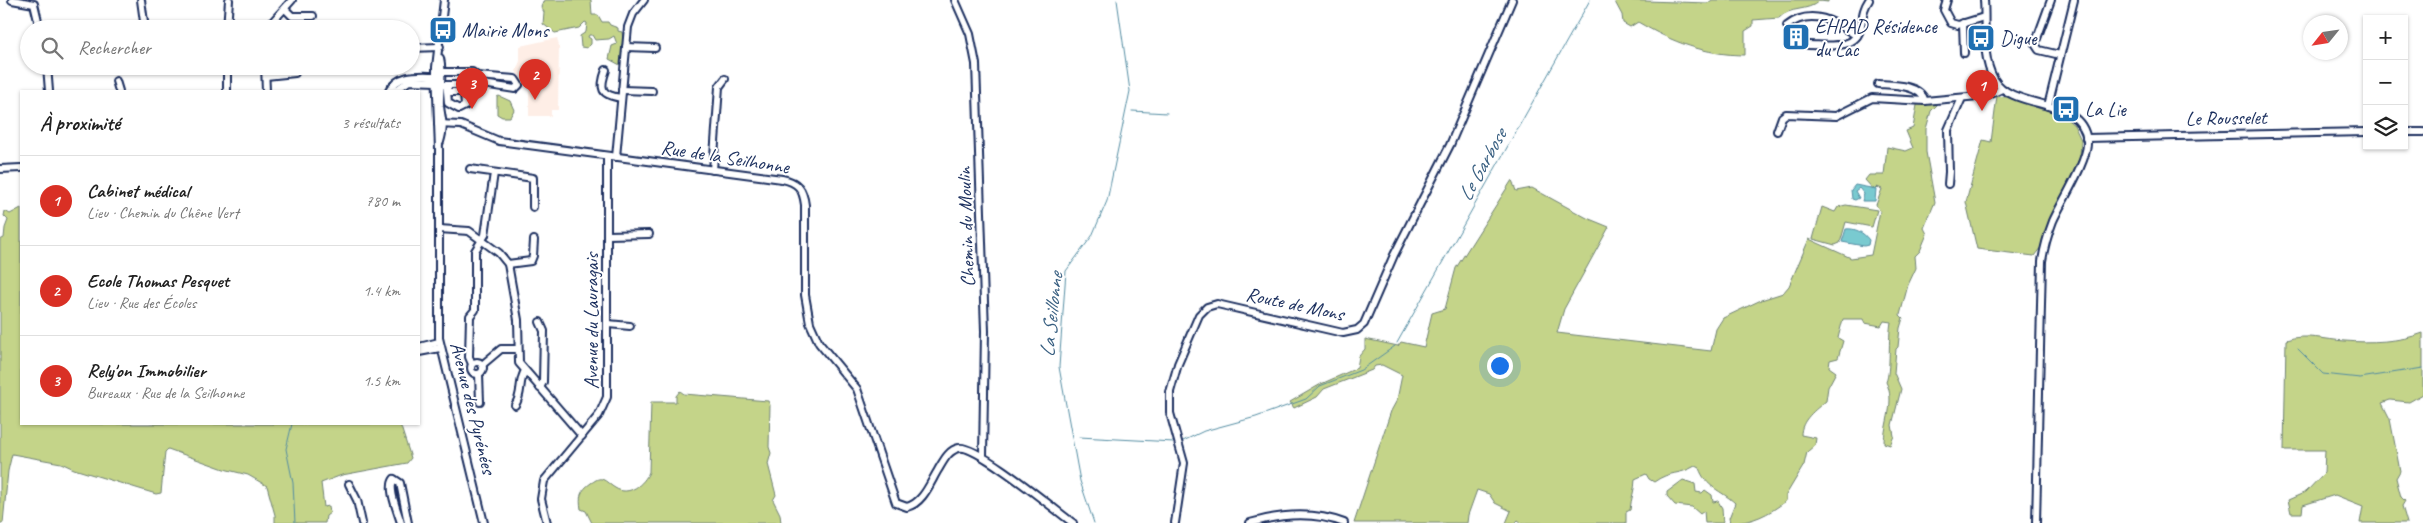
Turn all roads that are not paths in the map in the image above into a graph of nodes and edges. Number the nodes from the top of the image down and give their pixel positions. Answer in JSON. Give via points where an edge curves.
{"nodes":[{"id":1,"x":12,"y":0,"type":"edge"},
{"id":2,"x":141,"y":0,"type":"edge"},
{"id":3,"x":230,"y":0,"type":"edge"},
{"id":4,"x":292,"y":0,"type":"edge"},
{"id":5,"x":444,"y":0,"type":"edge"},
{"id":6,"x":644,"y":0,"type":"edge"},
{"id":7,"x":955,"y":0,"type":"edge"},
{"id":8,"x":1512,"y":0,"type":"edge"},
{"id":9,"x":1869,"y":0,"type":"edge"},
{"id":10,"x":1947,"y":0,"type":"edge"},
{"id":11,"x":1984,"y":0,"type":"edge"},
{"id":12,"x":2051,"y":0,"type":"edge"},
{"id":13,"x":2074,"y":0,"type":"edge"},
{"id":14,"x":36,"y":2,"type":"edge"},
{"id":15,"x":285,"y":9,"type":"junction"},
{"id":16,"x":313,"y":16,"type":"dead end"},
{"id":17,"x":1984,"y":17,"type":"junction"},
{"id":18,"x":39,"y":20,"type":"edge"},
{"id":19,"x":143,"y":20,"type":"edge"},
{"id":20,"x":228,"y":20,"type":"edge"},
{"id":21,"x":275,"y":20,"type":"edge"},
{"id":22,"x":1963,"y":23,"type":"junction"},
{"id":23,"x":1787,"y":26,"type":"dead end"},
{"id":24,"x":1857,"y":36,"type":"junction"},
{"id":25,"x":1808,"y":45,"type":"dead end"},
{"id":26,"x":626,"y":46,"type":"junction"},
{"id":27,"x":420,"y":48,"type":"edge"},
{"id":28,"x":440,"y":48,"type":"junction"},
{"id":29,"x":655,"y":48,"type":"dead end"},
{"id":30,"x":1964,"y":53,"type":"dead end"},
{"id":31,"x":2060,"y":55,"type":"junction"},
{"id":32,"x":606,"y":70,"type":"dead end"},
{"id":33,"x":460,"y":73,"type":"junction"},
{"id":34,"x":48,"y":75,"type":"edge"},
{"id":35,"x":227,"y":75,"type":"edge"},
{"id":36,"x":276,"y":75,"type":"edge"},
{"id":37,"x":266,"y":76,"type":"joint"},
{"id":38,"x":725,"y":80,"type":"dead end"},
{"id":39,"x":116,"y":81,"type":"dead end"},
{"id":40,"x":441,"y":81,"type":"junction"},
{"id":41,"x":462,"y":83,"type":"junction"},
{"id":42,"x":1878,"y":84,"type":"dead end"},
{"id":43,"x":2002,"y":89,"type":"junction"},
{"id":44,"x":49,"y":90,"type":"edge"},
{"id":45,"x":119,"y":90,"type":"edge"},
{"id":46,"x":227,"y":90,"type":"edge"},
{"id":47,"x":266,"y":90,"type":"edge"},
{"id":48,"x":392,"y":90,"type":"edge"},
{"id":49,"x":622,"y":90,"type":"junction"},
{"id":50,"x":652,"y":91,"type":"dead end"},
{"id":51,"x":464,"y":92,"type":"junction"},
{"id":52,"x":621,"y":98,"type":"junction"},
{"id":53,"x":1962,"y":98,"type":"junction"},
{"id":54,"x":1925,"y":101,"type":"junction"},
{"id":55,"x":2048,"y":106,"type":"junction"},
{"id":56,"x":441,"y":124,"type":"junction"},
{"id":57,"x":1777,"y":131,"type":"dead end"},
{"id":58,"x":2363,"y":132,"type":"edge"},
{"id":59,"x":2408,"y":132,"type":"edge"},
{"id":60,"x":2423,"y":132,"type":"edge"},
{"id":61,"x":2086,"y":138,"type":"junction"},
{"id":62,"x":607,"y":156,"type":"junction"},
{"id":63,"x":616,"y":157,"type":"junction"},
{"id":64,"x":20,"y":168,"type":"edge"},
{"id":65,"x":470,"y":169,"type":"dead end"},
{"id":66,"x":0,"y":170,"type":"edge"},
{"id":67,"x":713,"y":170,"type":"junction"},
{"id":68,"x":494,"y":173,"type":"junction"},
{"id":69,"x":1948,"y":184,"type":"dead end"},
{"id":70,"x":533,"y":206,"type":"dead end"},
{"id":71,"x":438,"y":229,"type":"junction"},
{"id":72,"x":649,"y":234,"type":"dead end"},
{"id":73,"x":608,"y":236,"type":"junction"},
{"id":74,"x":534,"y":240,"type":"dead end"},
{"id":75,"x":482,"y":241,"type":"junction"},
{"id":76,"x":508,"y":264,"type":"junction"},
{"id":77,"x":540,"y":322,"type":"dead end"},
{"id":78,"x":608,"y":324,"type":"junction"},
{"id":79,"x":630,"y":326,"type":"dead end"},
{"id":80,"x":439,"y":345,"type":"junction"},
{"id":81,"x":420,"y":347,"type":"edge"},
{"id":82,"x":518,"y":349,"type":"junction"},
{"id":83,"x":420,"y":352,"type":"edge"},
{"id":84,"x":472,"y":364,"type":"junction"},
{"id":85,"x":482,"y":365,"type":"junction"},
{"id":86,"x":525,"y":371,"type":"junction"},
{"id":87,"x":479,"y":374,"type":"junction"},
{"id":88,"x":540,"y":388,"type":"junction"},
{"id":89,"x":480,"y":402,"type":"dead end"},
{"id":90,"x":515,"y":404,"type":"dead end"},
{"id":91,"x":582,"y":436,"type":"junction"},
{"id":92,"x":983,"y":456,"type":"junction"},
{"id":93,"x":349,"y":484,"type":"dead end"},
{"id":94,"x":362,"y":523,"type":"edge"},
{"id":95,"x":401,"y":523,"type":"edge"},
{"id":96,"x":408,"y":523,"type":"edge"},
{"id":97,"x":484,"y":523,"type":"edge"},
{"id":98,"x":547,"y":523,"type":"edge"},
{"id":99,"x":1073,"y":523,"type":"edge"},
{"id":100,"x":1175,"y":523,"type":"edge"},
{"id":101,"x":1250,"y":523,"type":"edge"},
{"id":102,"x":1344,"y":523,"type":"edge"},
{"id":103,"x":2036,"y":523,"type":"edge"}],
"edges":[{"from":1,"to":14,"type":"street"},
{"from":2,"to":19,"type":"street"},
{"from":3,"to":20,"type":"street"},
{"from":4,"to":15,"type":"street"},
{"from":5,"to":28,"type":"street","name":"Avenue des Pyrénées"},
{"from":6,"to":26,"type":"street","via":[[630,19]]},
{"from":7,"to":92,"type":"street","name":"Chemin du Moulin","via":[[970,34],[976,64],[985,322]]},
{"from":8,"to":100,"type":"street","name":"Route de Mons","via":[[1455,134],[1364,324],[1357,330],[1344,333],[1217,304],[1207,307],[1200,315],[1178,364],[1169,400],[1171,421],[1184,463]]},
{"from":9,"to":24,"type":"street","via":[[1862,11]]},
{"from":10,"to":22,"type":"street","via":[[1944,8],[1949,21],[1955,25]]},
{"from":11,"to":17,"type":"street"},
{"from":12,"to":31,"type":"street","via":[[2036,44],[2039,50]]},
{"from":13,"to":31,"type":"street"},
{"from":14,"to":18,"type":"street"},
{"from":15,"to":16,"type":"street","via":[[292,16]]},
{"from":15,"to":21,"type":"street"},
{"from":17,"to":22,"type":"street"},
{"from":17,"to":43,"type":"street","via":[[1989,64]]},
{"from":22,"to":30,"type":"street"},
{"from":23,"to":24,"type":"street","via":[[1802,19],[1821,18],[1837,22]]},
{"from":24,"to":25,"type":"street","via":[[1840,45]]},
{"from":26,"to":29,"type":"street"},
{"from":26,"to":49,"type":"street"},
{"from":27,"to":28,"type":"street"},
{"from":28,"to":40,"type":"street","name":"Avenue des Pyrénées"},
{"from":31,"to":55,"type":"street"},
{"from":32,"to":52,"type":"street","via":[[602,85],[604,92]]},
{"from":33,"to":40,"type":"street"},
{"from":33,"to":41,"type":"street","via":[[464,76]]},
{"from":33,"to":41,"type":"street","via":[[515,79],[519,85],[515,89]]},
{"from":34,"to":44,"type":"street"},
{"from":35,"to":46,"type":"street"},
{"from":36,"to":37,"type":"street"},
{"from":37,"to":47,"type":"street"},
{"from":38,"to":67,"type":"street","via":[[719,87]]},
{"from":39,"to":45,"type":"street"},
{"from":40,"to":41,"type":"street"},
{"from":40,"to":48,"type":"street","via":[[410,78],[396,82]]},
{"from":40,"to":51,"type":"street"},
{"from":40,"to":51,"type":"street","via":[[450,105],[459,109],[465,106]]},
{"from":40,"to":56,"type":"street","name":"Avenue des Pyrénées"},
{"from":41,"to":51,"type":"street"},
{"from":42,"to":54,"type":"street","via":[[1909,88],[1922,94]]},
{"from":43,"to":53,"type":"street","via":[[1993,94]]},
{"from":43,"to":55,"type":"street"},
{"from":49,"to":50,"type":"street"},
{"from":49,"to":52,"type":"street"},
{"from":52,"to":63,"type":"street"},
{"from":53,"to":54,"type":"street"},
{"from":53,"to":69,"type":"street","via":[[1948,130]]},
{"from":54,"to":57,"type":"street","via":[[1872,98],[1836,116],[1786,114]]},
{"from":55,"to":61,"type":"street","via":[[2070,116]]},
{"from":56,"to":62,"type":"street","name":"Rue de la Seilhonne","via":[[461,125],[499,141]]},
{"from":56,"to":71,"type":"street","name":"Avenue des Pyrénées"},
{"from":58,"to":61,"type":"street","name":"Le Rousselet"},
{"from":59,"to":60,"type":"street"},
{"from":61,"to":103,"type":"street","via":[[2083,159],[2050,228],[2042,262]]},
{"from":62,"to":63,"type":"street","name":"Rue de la Seilhonne"},
{"from":62,"to":73,"type":"street","name":"Avenue du Lauragais"},
{"from":63,"to":67,"type":"street","name":"Rue de la Seilhonne"},
{"from":64,"to":66,"type":"street"},
{"from":65,"to":68,"type":"street"},
{"from":67,"to":92,"type":"street","name":"Rue de la Seilhonne","via":[[788,180],[803,192],[805,295],[810,323],[819,343],[857,389],[896,503],[907,507],[919,500],[954,449],[969,448]]},
{"from":68,"to":70,"type":"street","via":[[533,178]]},
{"from":68,"to":75,"type":"street"},
{"from":71,"to":75,"type":"street","via":[[466,230]]},
{"from":71,"to":80,"type":"street","name":"Avenue des Pyrénées"},
{"from":72,"to":73,"type":"street"},
{"from":73,"to":78,"type":"street","name":"Avenue du Lauragais"},
{"from":74,"to":76,"type":"street","via":[[531,262]]},
{"from":75,"to":76,"type":"street"},
{"from":75,"to":84,"type":"street","via":[[475,251],[475,310],[470,316],[469,357]]},
{"from":76,"to":82,"type":"street","via":[[518,320]]},
{"from":77,"to":88,"type":"street","via":[[544,331],[543,382]]},
{"from":78,"to":79,"type":"street"},
{"from":78,"to":91,"type":"street","name":"Avenue du Lauragais","via":[[606,401]]},
{"from":80,"to":81,"type":"street"},
{"from":80,"to":83,"type":"street"},
{"from":80,"to":97,"type":"street","name":"Avenue des Pyrénées","via":[[448,368],[456,416]]},
{"from":82,"to":85,"type":"street","via":[[501,349]]},
{"from":82,"to":86,"type":"street","via":[[519,363]]},
{"from":84,"to":85,"type":"street"},
{"from":84,"to":87,"type":"street","via":[[471,371]]},
{"from":85,"to":87,"type":"street","via":[[483,370]]},
{"from":86,"to":88,"type":"street"},
{"from":86,"to":90,"type":"street"},
{"from":87,"to":89,"type":"street"},
{"from":88,"to":91,"type":"street"},
{"from":91,"to":98,"type":"street","name":"Avenue du Lauragais","via":[[544,481],[541,499]]},
{"from":92,"to":99,"type":"street","name":"Rue de la Seilhonne"},
{"from":93,"to":94,"type":"street","via":[[357,500]]},
{"from":95,"to":96,"type":"street","via":[[392,489],[394,479],[400,483]]},
{"from":101,"to":102,"type":"street","via":[[1296,515],[1315,515]]}]}
